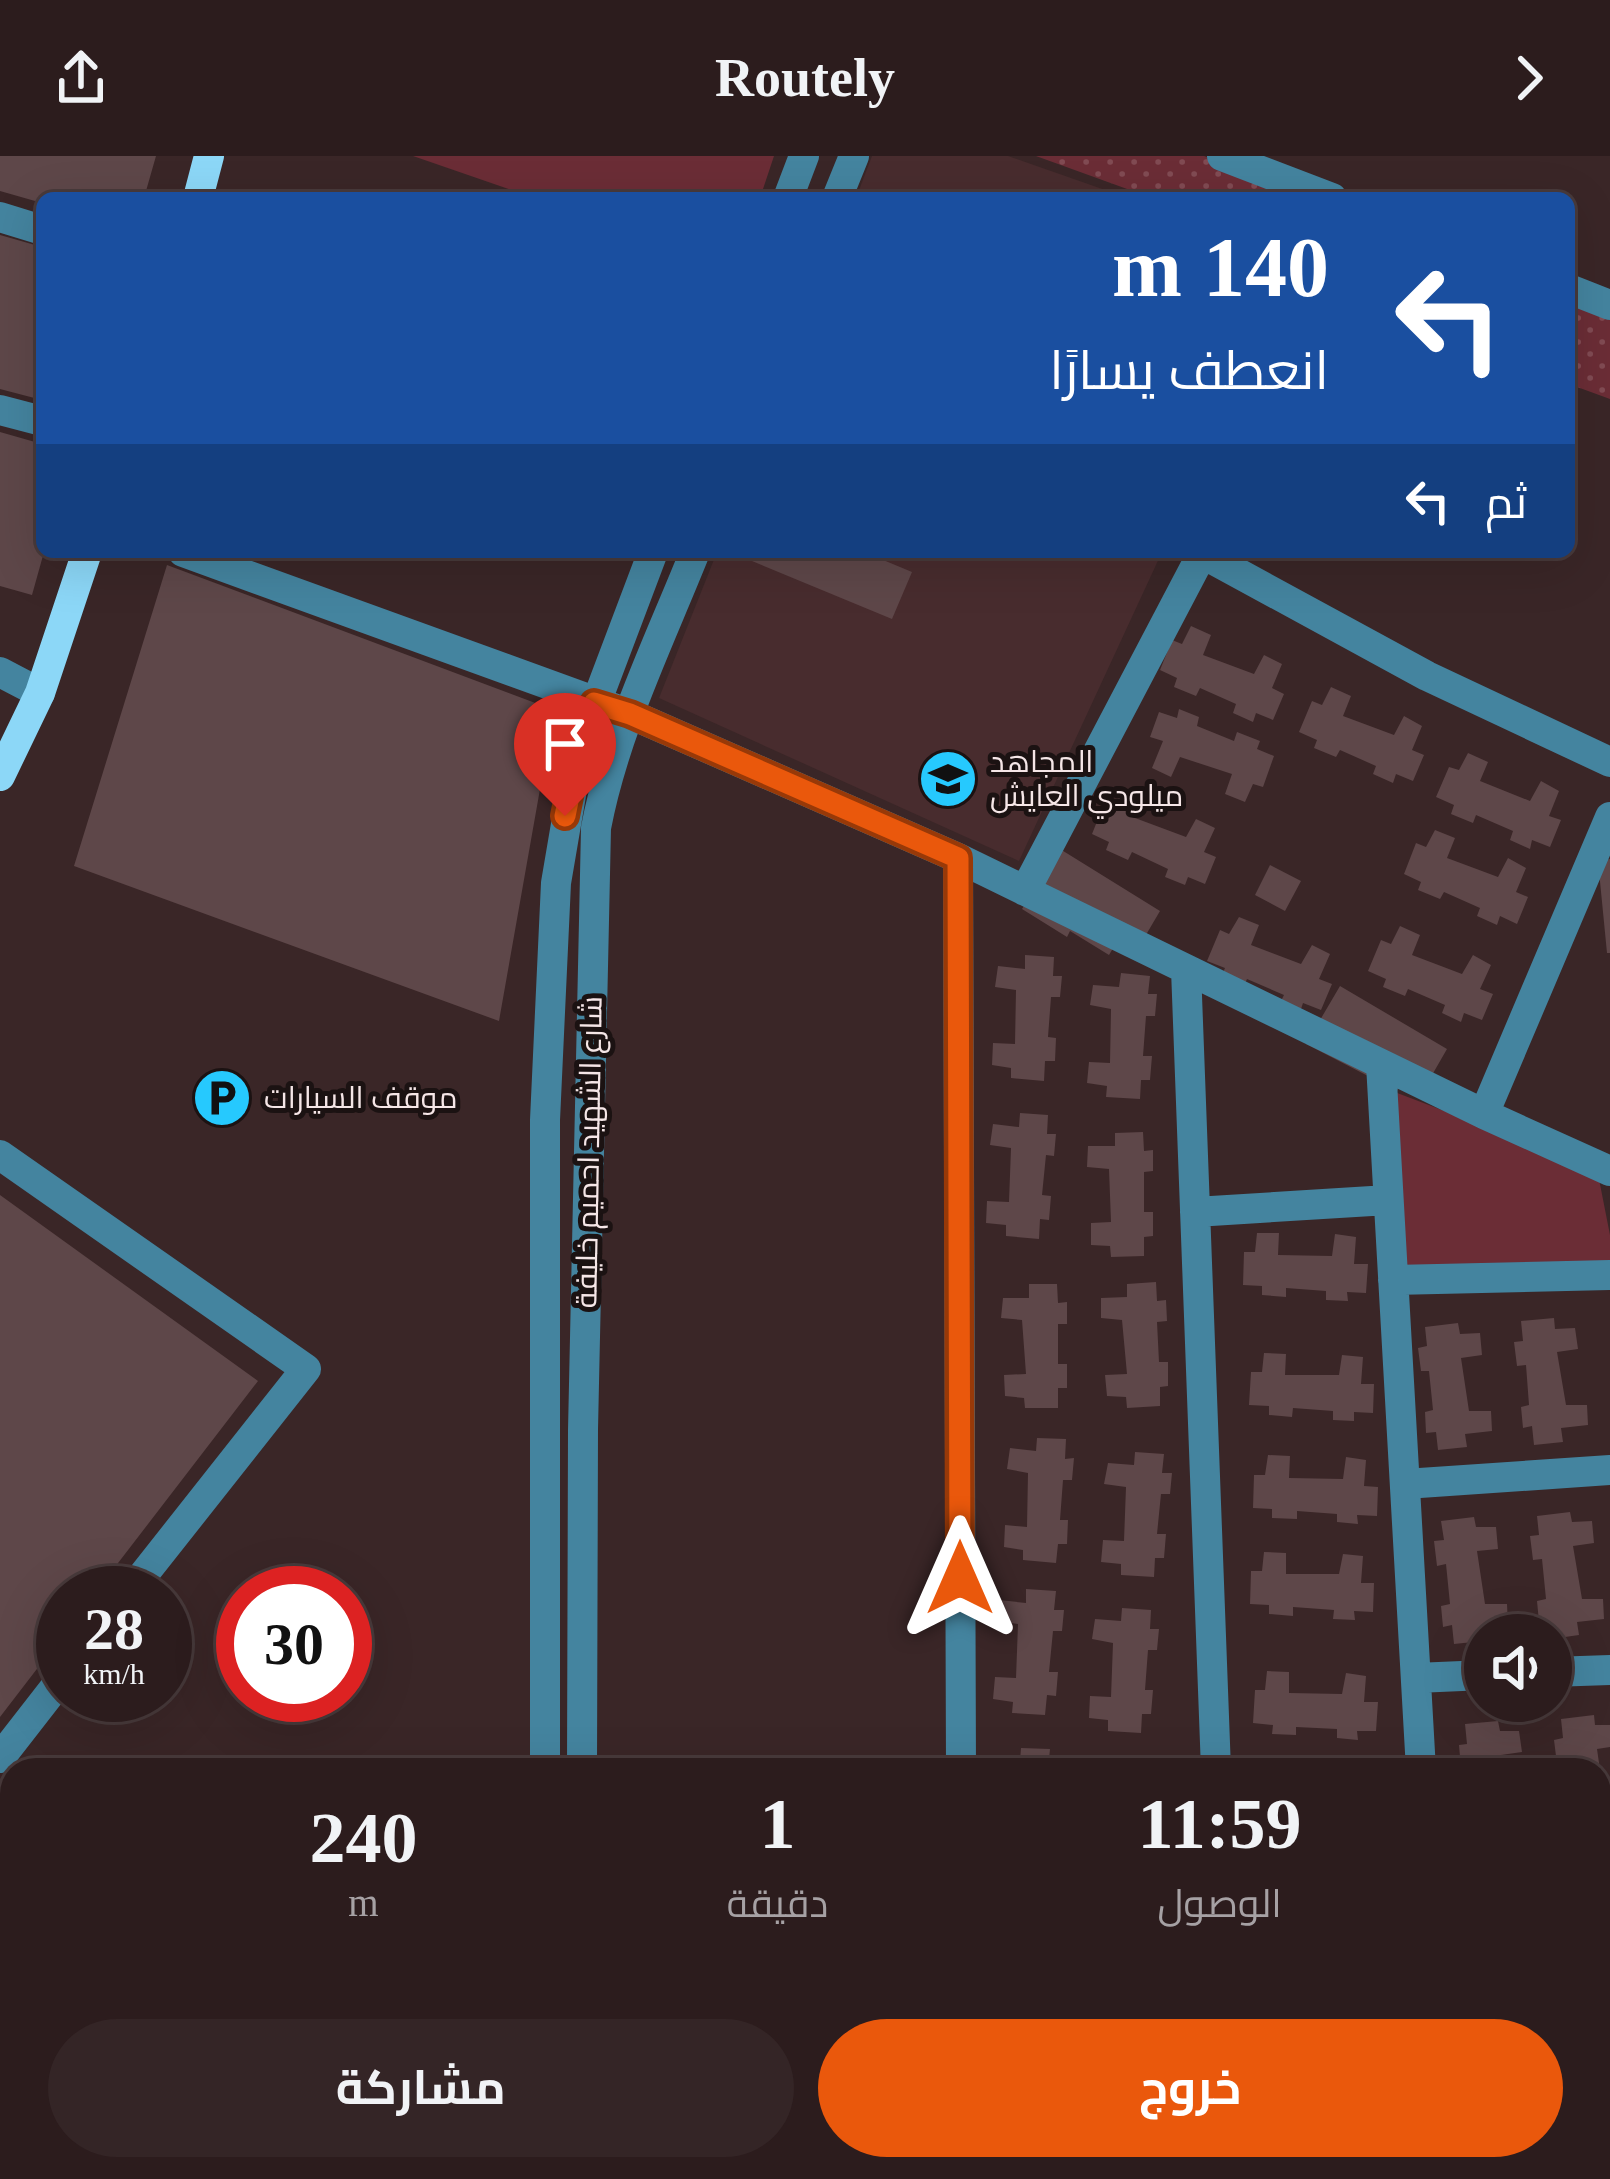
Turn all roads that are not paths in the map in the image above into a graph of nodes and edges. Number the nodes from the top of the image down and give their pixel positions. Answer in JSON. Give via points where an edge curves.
{"nodes":[{"id":1,"x":209,"y":156,"type":"edge"},
{"id":2,"x":804,"y":156,"type":"edge"},
{"id":3,"x":854,"y":156,"type":"edge"},
{"id":4,"x":1222,"y":156,"type":"edge"},
{"id":5,"x":200,"y":192,"type":"edge"},
{"id":6,"x":790,"y":192,"type":"edge"},
{"id":7,"x":839,"y":192,"type":"edge"},
{"id":8,"x":1316,"y":192,"type":"edge"},
{"id":9,"x":0,"y":217,"type":"edge"},
{"id":10,"x":36,"y":228,"type":"edge"},
{"id":11,"x":1575,"y":291,"type":"edge"},
{"id":12,"x":1610,"y":305,"type":"edge"},
{"id":13,"x":0,"y":410,"type":"edge"},
{"id":14,"x":36,"y":419,"type":"edge"},
{"id":15,"x":85,"y":558,"type":"edge"},
{"id":16,"x":199,"y":558,"type":"edge"},
{"id":17,"x":651,"y":558,"type":"edge"},
{"id":18,"x":693,"y":558,"type":"edge"},
{"id":19,"x":1200,"y":558,"type":"edge"},
{"id":20,"x":1212,"y":558,"type":"edge"},
{"id":21,"x":0,"y":672,"type":"edge"},
{"id":22,"x":40,"y":693,"type":"junction"},
{"id":23,"x":594,"y":703,"type":"junction"},
{"id":24,"x":630,"y":714,"type":"junction"},
{"id":25,"x":1610,"y":762,"type":"edge"},
{"id":26,"x":0,"y":776,"type":"edge"},
{"id":27,"x":1610,"y":818,"type":"edge"},
{"id":28,"x":958,"y":858,"type":"junction"},
{"id":29,"x":1025,"y":891,"type":"junction"},
{"id":30,"x":1186,"y":969,"type":"junction"},
{"id":31,"x":1381,"y":1064,"type":"junction"},
{"id":32,"x":1484,"y":1114,"type":"junction"},
{"id":33,"x":0,"y":1155,"type":"edge"},
{"id":34,"x":1610,"y":1171,"type":"edge"},
{"id":35,"x":1388,"y":1200,"type":"junction"},
{"id":36,"x":1195,"y":1212,"type":"junction"},
{"id":37,"x":1610,"y":1275,"type":"edge"},
{"id":38,"x":1393,"y":1280,"type":"junction"},
{"id":39,"x":1610,"y":1470,"type":"edge"},
{"id":40,"x":1405,"y":1484,"type":"junction"},
{"id":41,"x":150,"y":1566,"type":"edge"},
{"id":42,"x":1610,"y":1670,"type":"edge"},
{"id":43,"x":1572,"y":1671,"type":"edge"},
{"id":44,"x":1464,"y":1676,"type":"edge"},
{"id":45,"x":1416,"y":1678,"type":"junction"},
{"id":46,"x":36,"y":1712,"type":"edge"},
{"id":47,"x":0,"y":1758,"type":"edge"},
{"id":48,"x":545,"y":1758,"type":"edge"},
{"id":49,"x":582,"y":1758,"type":"edge"},
{"id":50,"x":961,"y":1758,"type":"edge"},
{"id":51,"x":1216,"y":1758,"type":"edge"},
{"id":52,"x":1420,"y":1758,"type":"edge"}],
"edges":[{"from":1,"to":5,"type":"main road"},
{"from":2,"to":6,"type":"street"},
{"from":3,"to":7,"type":"street"},
{"from":4,"to":8,"type":"street"},
{"from":9,"to":10,"type":"street"},
{"from":11,"to":12,"type":"street"},
{"from":13,"to":14,"type":"street"},
{"from":15,"to":22,"type":"main road"},
{"from":16,"to":23,"type":"street"},
{"from":17,"to":23,"type":"street","name":"شارع الشهيد احميم خليفة"},
{"from":18,"to":24,"type":"street","name":"شارع الشهيد احميم خليفة"},
{"from":19,"to":29,"type":"street"},
{"from":20,"to":25,"type":"street","via":[[1427,676]]},
{"from":21,"to":22,"type":"street"},
{"from":22,"to":26,"type":"main road"},
{"from":23,"to":24,"type":"street"},
{"from":23,"to":48,"type":"street","name":"شارع الشهيد احميم خليفة","via":[[556,883],[546,1096]]},
{"from":24,"to":28,"type":"street"},
{"from":24,"to":49,"type":"street","name":"شارع الشهيد احميم خليفة","via":[[596,828]]},
{"from":27,"to":32,"type":"street"},
{"from":28,"to":29,"type":"street"},
{"from":28,"to":50,"type":"street"},
{"from":29,"to":30,"type":"street"},
{"from":30,"to":31,"type":"street"},
{"from":30,"to":36,"type":"street"},
{"from":31,"to":32,"type":"street"},
{"from":31,"to":35,"type":"street"},
{"from":32,"to":34,"type":"street"},
{"from":33,"to":41,"type":"street","via":[[306,1369]]},
{"from":35,"to":36,"type":"street"},
{"from":35,"to":38,"type":"street"},
{"from":36,"to":51,"type":"street"},
{"from":37,"to":38,"type":"street"},
{"from":38,"to":40,"type":"street"},
{"from":39,"to":40,"type":"street"},
{"from":40,"to":45,"type":"street"},
{"from":42,"to":43,"type":"street"},
{"from":44,"to":45,"type":"street"},
{"from":45,"to":52,"type":"street"},
{"from":46,"to":47,"type":"street"}]}
